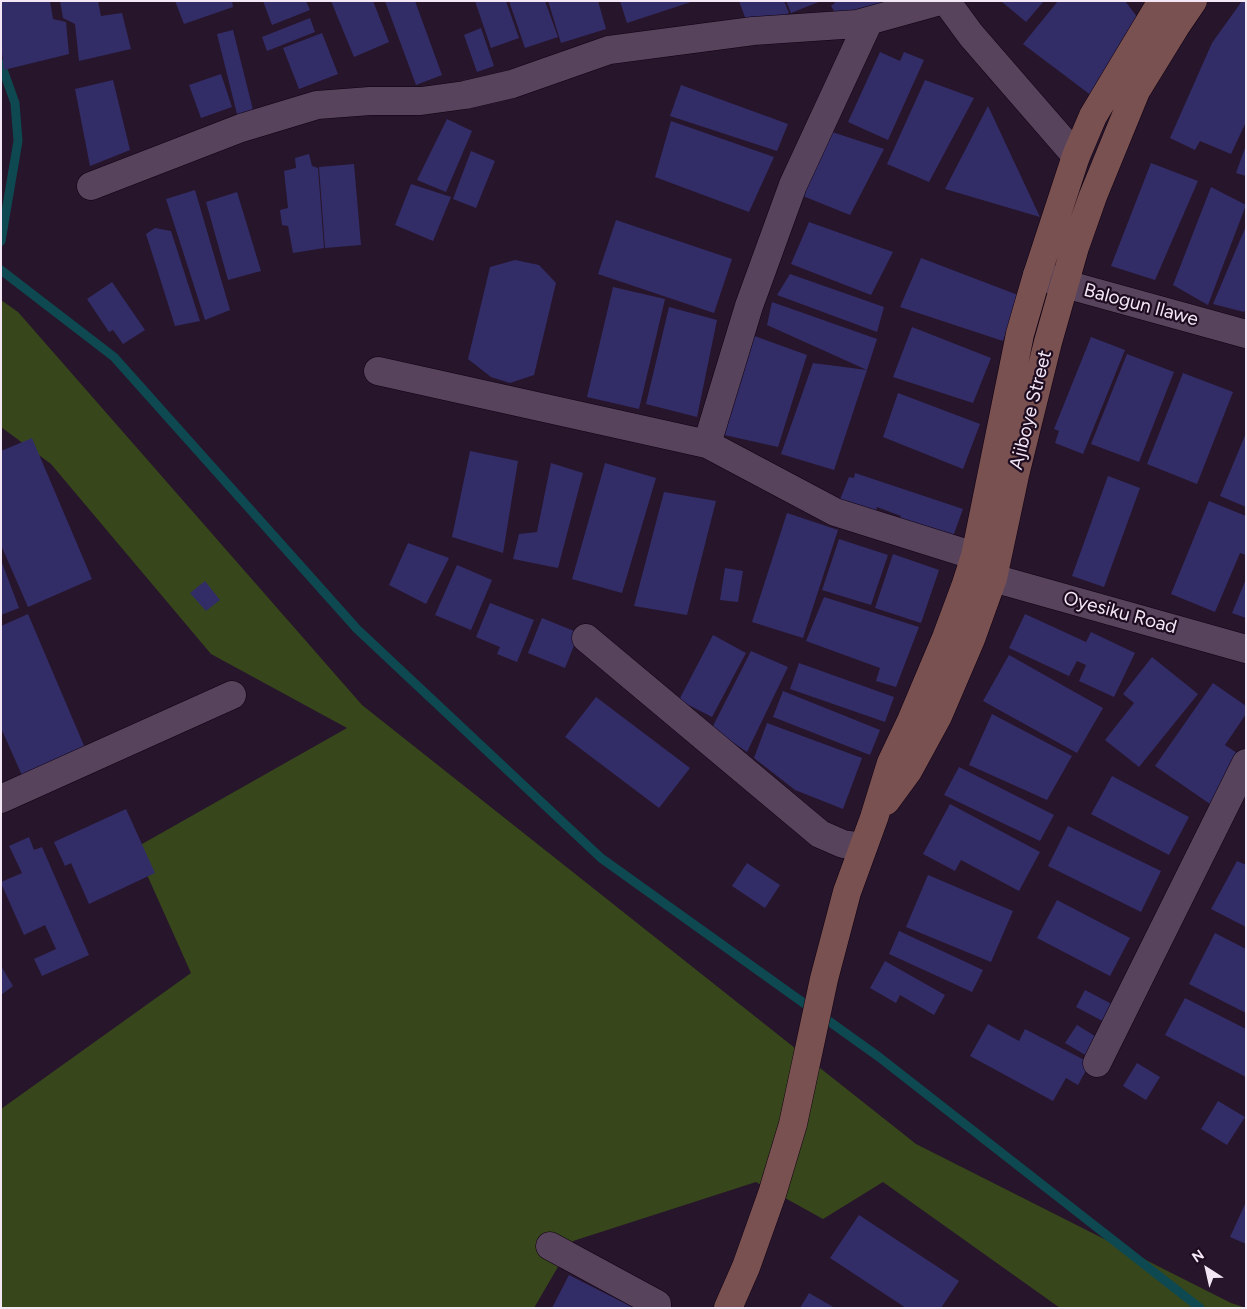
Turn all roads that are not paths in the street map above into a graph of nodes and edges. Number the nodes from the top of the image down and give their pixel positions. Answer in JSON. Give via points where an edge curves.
{"nodes":[{"id":1,"x":940,"y":1,"type":"edge"},
{"id":2,"x":946,"y":1,"type":"edge"},
{"id":3,"x":1162,"y":1,"type":"edge"},
{"id":4,"x":1193,"y":1,"type":"edge"},
{"id":5,"x":869,"y":20,"type":"junction"},
{"id":6,"x":1076,"y":156,"type":"junction"},
{"id":7,"x":91,"y":186,"type":"dead end"},
{"id":8,"x":1037,"y":275,"type":"junction"},
{"id":9,"x":1065,"y":284,"type":"junction"},
{"id":10,"x":1246,"y":334,"type":"edge"},
{"id":11,"x":378,"y":371,"type":"dead end"},
{"id":12,"x":707,"y":444,"type":"junction"},
{"id":13,"x":975,"y":556,"type":"junction"},
{"id":14,"x":994,"y":578,"type":"junction"},
{"id":15,"x":586,"y":638,"type":"dead end"},
{"id":16,"x":1246,"y":649,"type":"edge"},
{"id":17,"x":232,"y":695,"type":"dead end"},
{"id":18,"x":1246,"y":764,"type":"edge"},
{"id":19,"x":1,"y":799,"type":"edge"},
{"id":20,"x":874,"y":818,"type":"junction"},
{"id":21,"x":860,"y":855,"type":"junction"},
{"id":22,"x":1097,"y":1063,"type":"dead end"},
{"id":23,"x":550,"y":1246,"type":"dead end"},
{"id":24,"x":656,"y":1308,"type":"edge"},
{"id":25,"x":728,"y":1308,"type":"edge"}],
"edges":[{"from":1,"to":5,"type":"street"},
{"from":2,"to":6,"type":"street","via":[[971,35]]},
{"from":3,"to":6,"type":"street","name":"Ajiboye Street","via":[[1093,116]]},
{"from":4,"to":9,"type":"street","name":"Ajiboye Street","via":[[1136,91],[1093,196]]},
{"from":5,"to":7,"type":"street","via":[[857,24],[753,31],[609,50],[512,84],[465,95],[421,101],[317,105],[241,128]]},
{"from":5,"to":12,"type":"street","via":[[794,185],[749,306]]},
{"from":6,"to":8,"type":"street","name":"Ajiboye Street"},
{"from":8,"to":9,"type":"street","name":"Balogun Ilawe"},
{"from":8,"to":13,"type":"street","name":"Ajiboye Street","via":[[1020,334]]},
{"from":9,"to":10,"type":"street","name":"Balogun Ilawe"},
{"from":9,"to":14,"type":"street","name":"Ajiboye Street","via":[[1015,475]]},
{"from":11,"to":12,"type":"street"},
{"from":12,"to":13,"type":"street","via":[[835,512]]},
{"from":13,"to":20,"type":"street","name":"Ajiboye Street","via":[[946,638],[891,763]]},
{"from":14,"to":16,"type":"street","name":"Oyesiku Road"},
{"from":14,"to":20,"type":"street","name":"Ajiboye Street","via":[[938,716],[908,771]]},
{"from":15,"to":21,"type":"street","via":[[820,834]]},
{"from":17,"to":19,"type":"street"},
{"from":18,"to":22,"type":"street"},
{"from":20,"to":21,"type":"street","name":"Ajiboye Street"},
{"from":21,"to":25,"type":"street","name":"Ajiboye Street","via":[[824,979],[793,1124],[772,1194]]},
{"from":23,"to":24,"type":"street","via":[[657,1304]]}]}
